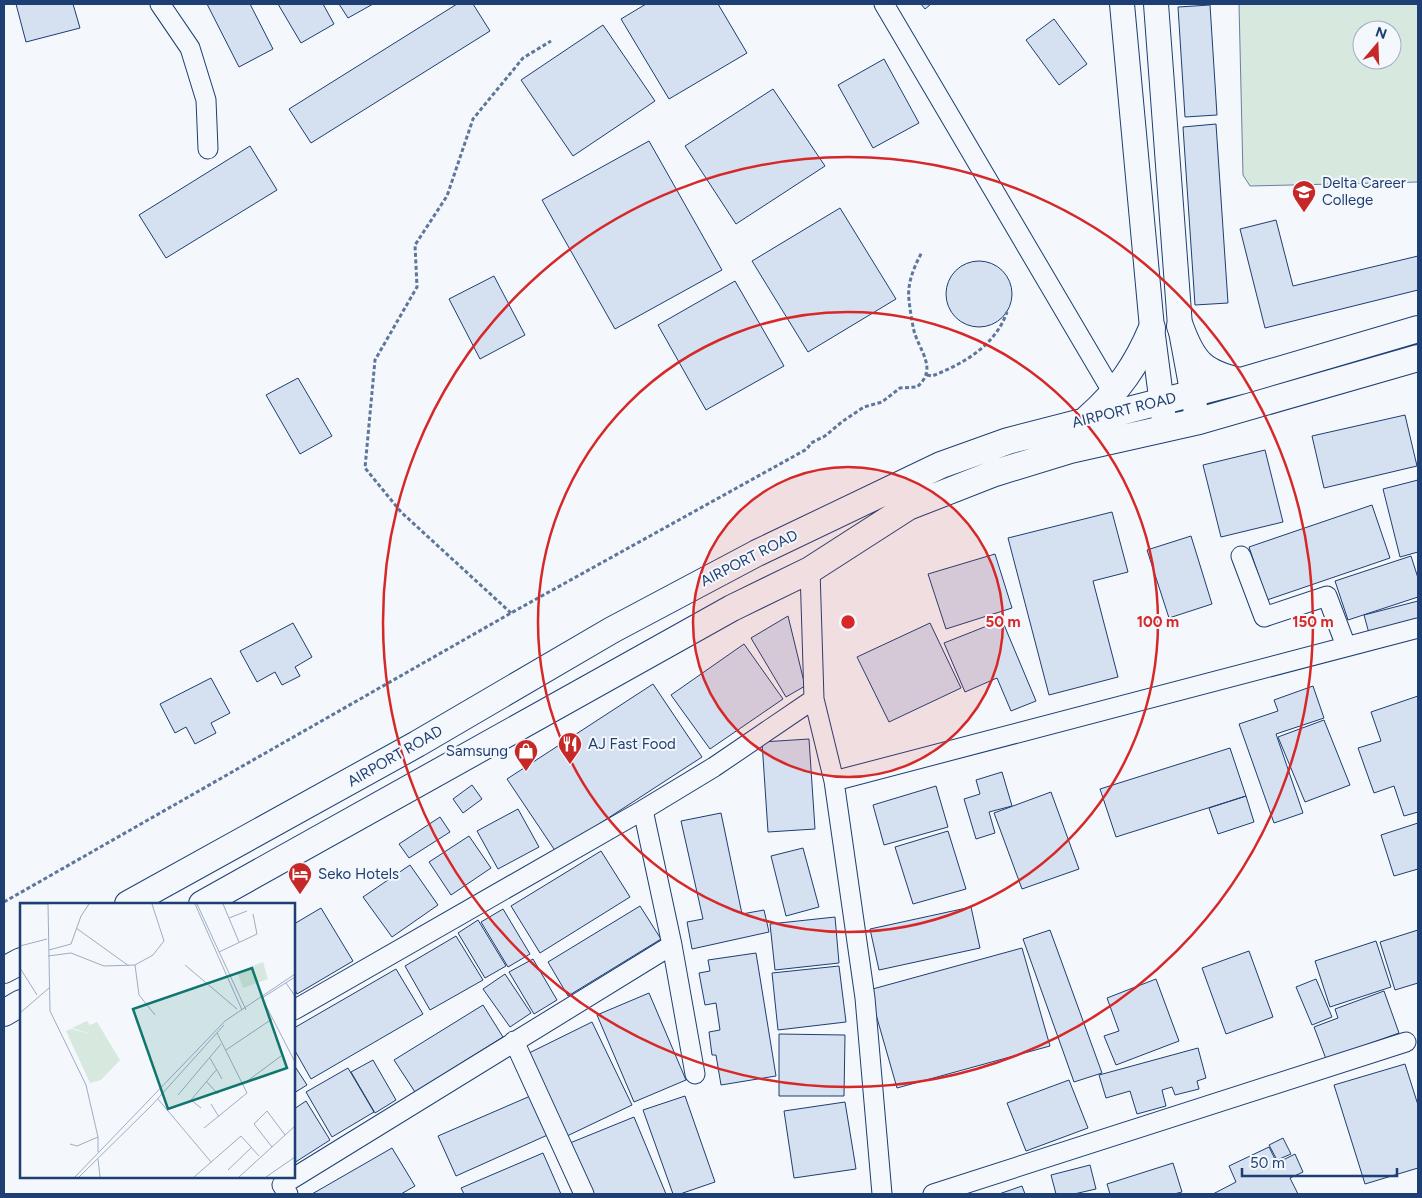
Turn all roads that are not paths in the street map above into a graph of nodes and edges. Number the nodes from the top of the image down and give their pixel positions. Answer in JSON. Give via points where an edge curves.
{"nodes":[{"id":1,"x":160,"y":4,"type":"edge"},
{"id":2,"x":884,"y":4,"type":"edge"},
{"id":3,"x":1122,"y":4,"type":"edge"},
{"id":4,"x":1156,"y":4,"type":"edge"},
{"id":5,"x":208,"y":149,"type":"dead end"},
{"id":6,"x":1180,"y":326,"type":"junction"},
{"id":7,"x":1152,"y":328,"type":"junction"},
{"id":8,"x":1418,"y":329,"type":"edge"},
{"id":9,"x":1418,"y":358,"type":"edge"},
{"id":10,"x":1418,"y":362,"type":"edge"},
{"id":11,"x":1241,"y":381,"type":"junction"},
{"id":12,"x":1191,"y":393,"type":"junction"},
{"id":13,"x":1113,"y":394,"type":"junction"},
{"id":14,"x":1160,"y":400,"type":"junction"},
{"id":15,"x":1086,"y":419,"type":"junction"},
{"id":16,"x":1199,"y":421,"type":"junction"},
{"id":17,"x":1166,"y":428,"type":"junction"},
{"id":18,"x":1241,"y":556,"type":"dead end"},
{"id":19,"x":810,"y":570,"type":"junction"},
{"id":20,"x":1418,"y":628,"type":"edge"},
{"id":21,"x":1346,"y":646,"type":"junction"},
{"id":22,"x":814,"y":699,"type":"junction"},
{"id":23,"x":834,"y":781,"type":"junction"},
{"id":24,"x":643,"y":810,"type":"junction"},
{"id":25,"x":130,"y":903,"type":"edge"},
{"id":26,"x":204,"y":903,"type":"edge"},
{"id":27,"x":672,"y":945,"type":"junction"},
{"id":28,"x":20,"y":962,"type":"edge"},
{"id":29,"x":4,"y":970,"type":"edge"},
{"id":30,"x":20,"y":1004,"type":"edge"},
{"id":31,"x":295,"y":1009,"type":"edge"},
{"id":32,"x":4,"y":1013,"type":"edge"},
{"id":33,"x":514,"y":1041,"type":"junction"},
{"id":34,"x":1406,"y":1042,"type":"dead end"},
{"id":35,"x":695,"y":1074,"type":"dead end"},
{"id":36,"x":295,"y":1177,"type":"edge"},
{"id":37,"x":293,"y":1178,"type":"edge"},
{"id":38,"x":288,"y":1194,"type":"edge"},
{"id":39,"x":584,"y":1194,"type":"edge"},
{"id":40,"x":882,"y":1194,"type":"edge"},
{"id":41,"x":933,"y":1194,"type":"edge"}],
"edges":[{"from":1,"to":5,"type":"street","via":[[190,48],[206,100]]},
{"from":2,"to":13,"type":"street"},
{"from":3,"to":7,"type":"street"},
{"from":4,"to":6,"type":"street"},
{"from":6,"to":11,"type":"main road","via":[[1187,346],[1209,372]]},
{"from":6,"to":12,"type":"street"},
{"from":7,"to":13,"type":"main road","via":[[1140,358]]},
{"from":7,"to":14,"type":"street"},
{"from":8,"to":11,"type":"main road","name":"AIRPORT ROAD"},
{"from":9,"to":10,"type":"street"},
{"from":9,"to":16,"type":"main road","name":"AIRPORT ROAD"},
{"from":11,"to":12,"type":"main road","name":"AIRPORT ROAD"},
{"from":12,"to":14,"type":"main road","name":"AIRPORT ROAD"},
{"from":12,"to":16,"type":"street"},
{"from":13,"to":15,"type":"main road"},
{"from":14,"to":15,"type":"main road","name":"AIRPORT ROAD"},
{"from":14,"to":17,"type":"street"},
{"from":15,"to":25,"type":"main road","name":"AIRPORT ROAD","via":[[1008,441],[941,465],[757,553],[612,630],[409,749]]},
{"from":16,"to":17,"type":"main road","name":"AIRPORT ROAD"},
{"from":17,"to":19,"type":"main road","name":"AIRPORT ROAD","via":[[1023,464],[925,500],[908,507]]},
{"from":18,"to":21,"type":"street","via":[[1264,617],[1327,596]]},
{"from":19,"to":22,"type":"street"},
{"from":19,"to":26,"type":"main road","name":"AIRPORT ROAD","via":[[724,613]]},
{"from":20,"to":21,"type":"street"},
{"from":21,"to":23,"type":"street"},
{"from":22,"to":23,"type":"street"},
{"from":22,"to":24,"type":"street","via":[[714,767]]},
{"from":23,"to":40,"type":"street","via":[[865,998]]},
{"from":24,"to":27,"type":"street"},
{"from":24,"to":31,"type":"street"},
{"from":27,"to":33,"type":"street"},
{"from":27,"to":35,"type":"street"},
{"from":28,"to":29,"type":"main road"},
{"from":30,"to":32,"type":"main road"},
{"from":33,"to":36,"type":"street"},
{"from":33,"to":39,"type":"street"},
{"from":34,"to":41,"type":"street"},
{"from":37,"to":38,"type":"street","via":[[282,1185]]}]}
